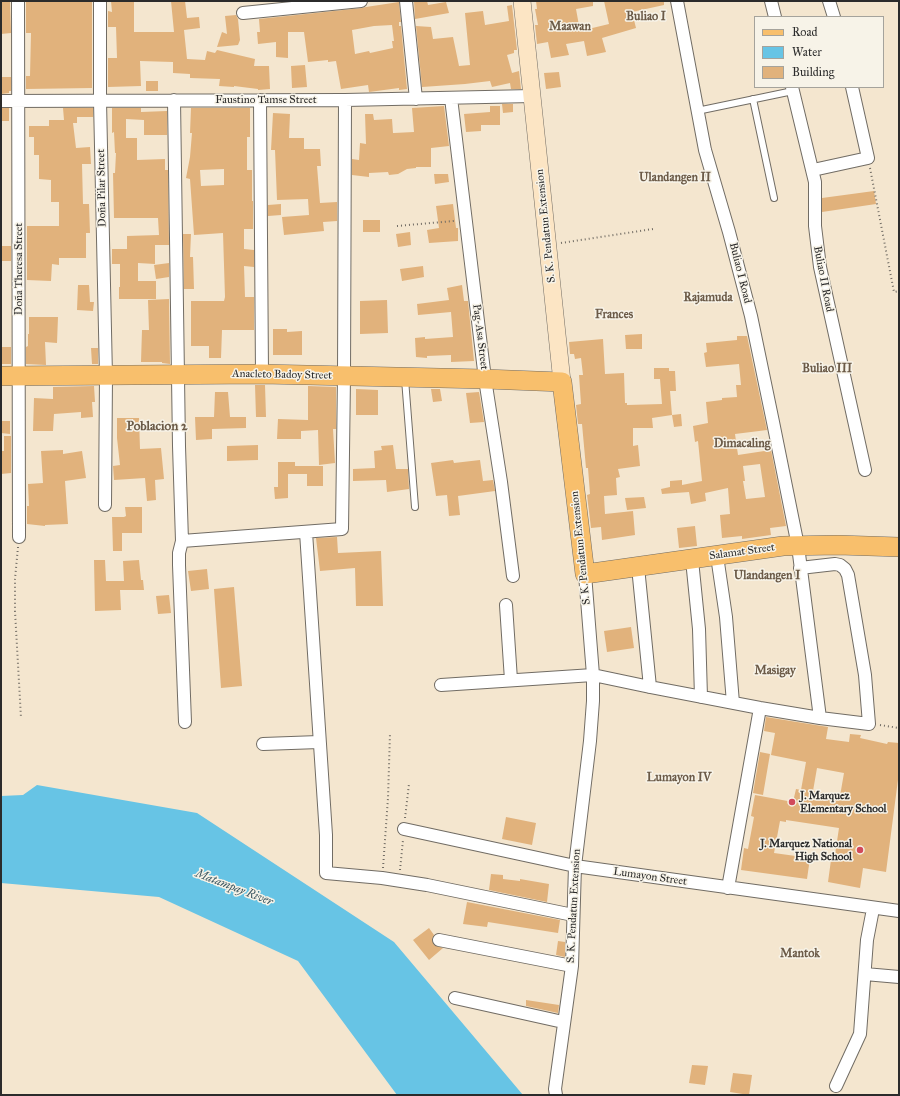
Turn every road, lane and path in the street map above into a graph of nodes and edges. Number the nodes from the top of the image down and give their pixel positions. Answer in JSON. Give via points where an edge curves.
{"nodes":[{"id":1,"x":18,"y":1,"type":"edge"},
{"id":2,"x":100,"y":1,"type":"edge"},
{"id":3,"x":361,"y":1,"type":"edge"},
{"id":4,"x":406,"y":1,"type":"edge"},
{"id":5,"x":522,"y":1,"type":"edge"},
{"id":6,"x":676,"y":1,"type":"edge"},
{"id":7,"x":771,"y":1,"type":"edge"},
{"id":8,"x":829,"y":1,"type":"edge"},
{"id":9,"x":243,"y":13,"type":"dead end"},
{"id":10,"x":774,"y":16,"type":"edge"},
{"id":11,"x":834,"y":16,"type":"edge"},
{"id":12,"x":852,"y":88,"type":"edge"},
{"id":13,"x":793,"y":89,"type":"edge"},
{"id":14,"x":532,"y":96,"type":"junction"},
{"id":15,"x":451,"y":98,"type":"junction"},
{"id":16,"x":416,"y":99,"type":"junction"},
{"id":17,"x":753,"y":99,"type":"junction"},
{"id":18,"x":174,"y":100,"type":"junction"},
{"id":19,"x":260,"y":100,"type":"junction"},
{"id":20,"x":345,"y":100,"type":"junction"},
{"id":21,"x":1,"y":101,"type":"edge"},
{"id":22,"x":19,"y":101,"type":"junction"},
{"id":23,"x":100,"y":101,"type":"junction"},
{"id":24,"x":697,"y":111,"type":"junction"},
{"id":25,"x":868,"y":158,"type":"junction"},
{"id":26,"x":813,"y":170,"type":"junction"},
{"id":27,"x":774,"y":198,"type":"dead end"},
{"id":28,"x":466,"y":220,"type":"junction"},
{"id":29,"x":397,"y":226,"type":"dead end"},
{"id":30,"x":653,"y":229,"type":"dead end"},
{"id":31,"x":548,"y":246,"type":"junction"},
{"id":32,"x":899,"y":291,"type":"edge"},
{"id":33,"x":262,"y":374,"type":"junction"},
{"id":34,"x":179,"y":375,"type":"junction"},
{"id":35,"x":10,"y":376,"type":"edge"},
{"id":36,"x":106,"y":376,"type":"junction"},
{"id":37,"x":344,"y":376,"type":"junction"},
{"id":38,"x":405,"y":377,"type":"junction"},
{"id":39,"x":485,"y":379,"type":"junction"},
{"id":40,"x":562,"y":382,"type":"junction"},
{"id":41,"x":865,"y":470,"type":"dead end"},
{"id":42,"x":105,"y":505,"type":"dead end"},
{"id":43,"x":415,"y":507,"type":"dead end"},
{"id":44,"x":306,"y":532,"type":"junction"},
{"id":45,"x":19,"y":538,"type":"joint"},
{"id":46,"x":182,"y":541,"type":"junction"},
{"id":47,"x":798,"y":546,"type":"junction"},
{"id":48,"x":899,"y":547,"type":"edge"},
{"id":49,"x":717,"y":556,"type":"junction"},
{"id":50,"x":692,"y":560,"type":"junction"},
{"id":51,"x":638,"y":567,"type":"junction"},
{"id":52,"x":800,"y":568,"type":"junction"},
{"id":53,"x":585,"y":574,"type":"junction"},
{"id":54,"x":513,"y":576,"type":"dead end"},
{"id":55,"x":506,"y":606,"type":"dead end"},
{"id":56,"x":593,"y":675,"type":"junction"},
{"id":57,"x":510,"y":680,"type":"junction"},
{"id":58,"x":441,"y":685,"type":"dead end"},
{"id":59,"x":650,"y":688,"type":"junction"},
{"id":60,"x":701,"y":697,"type":"junction"},
{"id":61,"x":733,"y":703,"type":"junction"},
{"id":62,"x":760,"y":708,"type":"junction"},
{"id":63,"x":21,"y":718,"type":"dead end"},
{"id":64,"x":820,"y":718,"type":"junction"},
{"id":65,"x":185,"y":722,"type":"dead end"},
{"id":66,"x":869,"y":724,"type":"junction"},
{"id":67,"x":899,"y":728,"type":"edge"},
{"id":68,"x":390,"y":733,"type":"dead end"},
{"id":69,"x":319,"y":742,"type":"junction"},
{"id":70,"x":263,"y":744,"type":"dead end"},
{"id":71,"x":404,"y":829,"type":"dead end"},
{"id":72,"x":575,"y":866,"type":"junction"},
{"id":73,"x":382,"y":878,"type":"junction"},
{"id":74,"x":728,"y":888,"type":"junction"},
{"id":75,"x":873,"y":908,"type":"junction"},
{"id":76,"x":899,"y":911,"type":"edge"},
{"id":77,"x":573,"y":915,"type":"junction"},
{"id":78,"x":439,"y":940,"type":"dead end"},
{"id":79,"x":572,"y":966,"type":"junction"},
{"id":80,"x":864,"y":974,"type":"junction"},
{"id":81,"x":899,"y":977,"type":"edge"},
{"id":82,"x":455,"y":998,"type":"dead end"},
{"id":83,"x":563,"y":1022,"type":"junction"},
{"id":84,"x":836,"y":1086,"type":"dead end"},
{"id":85,"x":556,"y":1095,"type":"edge"}],
"edges":[{"from":1,"to":22,"type":"street","name":"Doña Theresa Street"},
{"from":2,"to":23,"type":"street","name":"Doña Pilar Street"},
{"from":3,"to":9,"type":"street"},
{"from":4,"to":16,"type":"street"},
{"from":5,"to":14,"type":"street","name":"S. K. Pendatun Extension"},
{"from":6,"to":24,"type":"street","name":"Buliao I Road"},
{"from":7,"to":10,"type":"street"},
{"from":8,"to":11,"type":"street"},
{"from":12,"to":25,"type":"street"},
{"from":13,"to":17,"type":"lane"},
{"from":13,"to":26,"type":"street","name":"Buliao II Road"},
{"from":14,"to":15,"type":"street","name":"Faustino Tamse Street"},
{"from":14,"to":31,"type":"street","name":"S. K. Pendatun Extension"},
{"from":15,"to":16,"type":"street","name":"Faustino Tamse Street"},
{"from":15,"to":28,"type":"street","name":"Pag-Asa Street"},
{"from":16,"to":20,"type":"street","name":"Faustino Tamse Street"},
{"from":17,"to":24,"type":"lane"},
{"from":17,"to":27,"type":"lane"},
{"from":18,"to":19,"type":"street","name":"Faustino Tamse Street"},
{"from":18,"to":23,"type":"street","name":"Faustino Tamse Street"},
{"from":18,"to":34,"type":"street"},
{"from":19,"to":20,"type":"street","name":"Faustino Tamse Street"},
{"from":19,"to":33,"type":"street"},
{"from":20,"to":37,"type":"street"},
{"from":21,"to":22,"type":"street","name":"Faustino Tamse Street"},
{"from":22,"to":23,"type":"street","name":"Faustino Tamse Street"},
{"from":22,"to":35,"type":"street","name":"Doña Theresa Street"},
{"from":23,"to":36,"type":"street","name":"Doña Pilar Street"},
{"from":24,"to":47,"type":"street","name":"Buliao I Road","via":[[705,150],[751,316]]},
{"from":25,"to":26,"type":"street"},
{"from":25,"to":32,"type":"path","via":[[894,292]]},
{"from":26,"to":41,"type":"street","name":"Buliao II Road","via":[[816,245]]},
{"from":28,"to":29,"type":"path"},
{"from":28,"to":39,"type":"street","name":"Pag-Asa Street"},
{"from":30,"to":31,"type":"path"},
{"from":31,"to":40,"type":"street","name":"S. K. Pendatun Extension"},
{"from":33,"to":34,"type":"main road","name":"Anacleto Badoy Street"},
{"from":33,"to":37,"type":"main road","name":"Anacleto Badoy Street"},
{"from":34,"to":36,"type":"main road","name":"Anacleto Badoy Street"},
{"from":34,"to":46,"type":"street"},
{"from":35,"to":36,"type":"main road","name":"Anacleto Badoy Street"},
{"from":35,"to":45,"type":"street","name":"Doña Theresa Street"},
{"from":36,"to":42,"type":"street","name":"Doña Pilar Street"},
{"from":37,"to":38,"type":"main road","name":"Anacleto Badoy Street"},
{"from":37,"to":44,"type":"street","via":[[342,529]]},
{"from":38,"to":39,"type":"main road","name":"Anacleto Badoy Street"},
{"from":38,"to":43,"type":"lane"},
{"from":39,"to":40,"type":"main road","name":"Anacleto Badoy Street"},
{"from":39,"to":54,"type":"street","name":"Pag-Asa Street"},
{"from":40,"to":53,"type":"main road","name":"S. K. Pendatun Extension"},
{"from":44,"to":46,"type":"street"},
{"from":44,"to":69,"type":"street"},
{"from":45,"to":63,"type":"path","via":[[15,604]]},
{"from":46,"to":65,"type":"street","via":[[179,565]]},
{"from":47,"to":48,"type":"main road","name":"Salamat Street"},
{"from":47,"to":49,"type":"main road","name":"Salamat Street"},
{"from":47,"to":52,"type":"street","name":"Buliao I Road"},
{"from":49,"to":50,"type":"main road","name":"Salamat Street"},
{"from":49,"to":61,"type":"street","via":[[726,617]]},
{"from":50,"to":51,"type":"main road","name":"Salamat Street"},
{"from":50,"to":60,"type":"street","via":[[699,630]]},
{"from":51,"to":53,"type":"main road","name":"Salamat Street"},
{"from":51,"to":59,"type":"street"},
{"from":52,"to":64,"type":"street","name":"Buliao I Road"},
{"from":52,"to":66,"type":"street","via":[[836,564],[845,569],[848,575],[865,675]]},
{"from":53,"to":56,"type":"street","name":"S. K. Pendatun Extension"},
{"from":55,"to":57,"type":"street"},
{"from":56,"to":57,"type":"street"},
{"from":56,"to":59,"type":"street"},
{"from":56,"to":72,"type":"street","name":"S. K. Pendatun Extension","via":[[590,742]]},
{"from":57,"to":58,"type":"street"},
{"from":59,"to":60,"type":"street"},
{"from":60,"to":61,"type":"street"},
{"from":61,"to":62,"type":"street"},
{"from":62,"to":64,"type":"street"},
{"from":62,"to":74,"type":"street"},
{"from":64,"to":66,"type":"street"},
{"from":66,"to":67,"type":"path"},
{"from":68,"to":73,"type":"path"},
{"from":69,"to":70,"type":"street"},
{"from":69,"to":73,"type":"street","via":[[326,835],[326,873]]},
{"from":71,"to":72,"type":"street","name":"Lumayon Street"},
{"from":72,"to":74,"type":"street","name":"Lumayon Street"},
{"from":72,"to":77,"type":"street","name":"S. K. Pendatun Extension"},
{"from":73,"to":77,"type":"street"},
{"from":74,"to":75,"type":"street","name":"Lumayon Street"},
{"from":75,"to":76,"type":"street","name":"Lumayon Street"},
{"from":75,"to":80,"type":"street"},
{"from":77,"to":79,"type":"street","name":"S. K. Pendatun Extension"},
{"from":78,"to":79,"type":"street"},
{"from":79,"to":83,"type":"street","name":"S. K. Pendatun Extension"},
{"from":80,"to":81,"type":"street"},
{"from":80,"to":84,"type":"street","via":[[860,1034]]},
{"from":82,"to":83,"type":"street"},
{"from":83,"to":85,"type":"street","name":"S. K. Pendatun Extension"}]}
